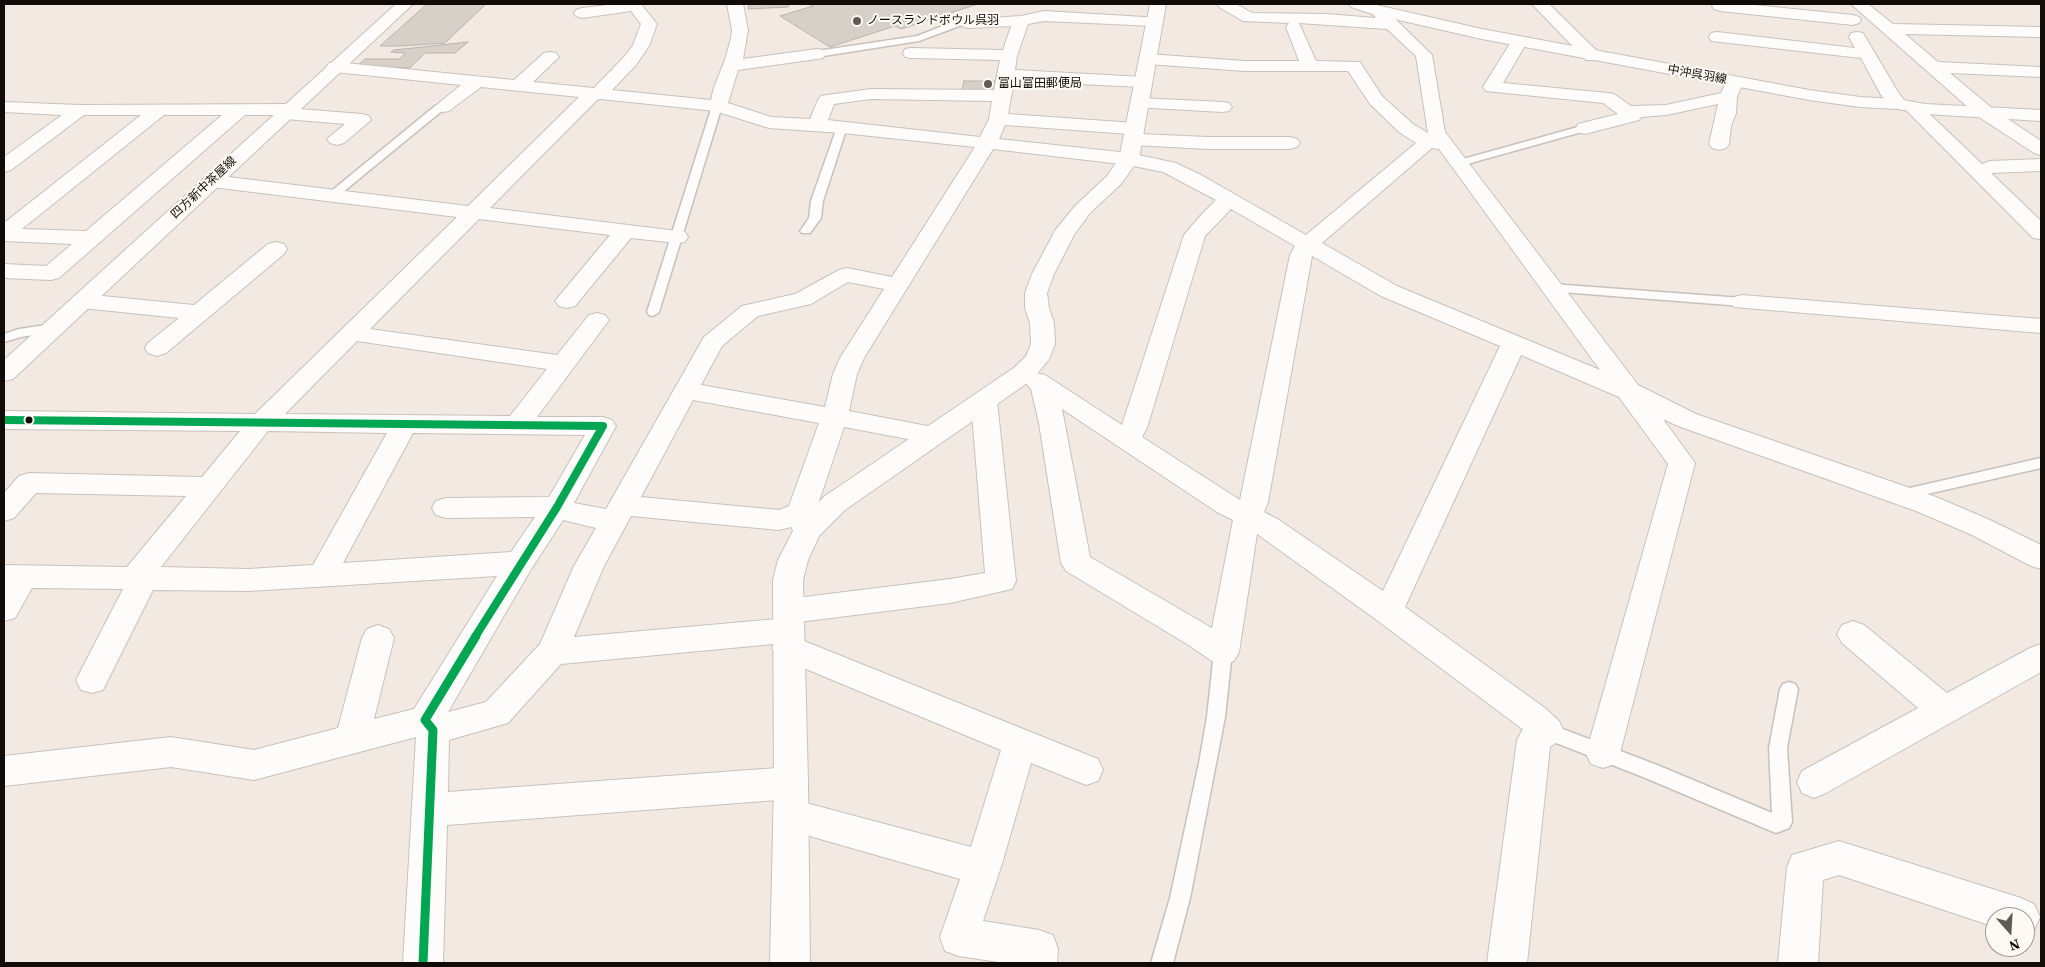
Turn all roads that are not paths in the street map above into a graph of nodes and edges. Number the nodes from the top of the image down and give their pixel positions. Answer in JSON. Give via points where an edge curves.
{"nodes":[{"id":1,"x":404,"y":4,"type":"edge"},
{"id":2,"x":734,"y":4,"type":"edge"},
{"id":3,"x":1225,"y":4,"type":"edge"},
{"id":4,"x":1357,"y":4,"type":"edge"},
{"id":5,"x":1540,"y":4,"type":"edge"},
{"id":6,"x":1859,"y":4,"type":"edge"},
{"id":7,"x":634,"y":5,"type":"edge"},
{"id":8,"x":1720,"y":6,"type":"dead end"},
{"id":9,"x":1073,"y":10,"type":"edge"},
{"id":10,"x":1157,"y":12,"type":"edge"},
{"id":11,"x":1852,"y":12,"type":"edge"},
{"id":12,"x":582,"y":13,"type":"dead end"},
{"id":13,"x":1384,"y":17,"type":"junction"},
{"id":14,"x":1021,"y":21,"type":"junction"},
{"id":15,"x":968,"y":23,"type":"joint"},
{"id":16,"x":1294,"y":27,"type":"dead end"},
{"id":17,"x":1889,"y":29,"type":"junction"},
{"id":18,"x":1965,"y":30,"type":"junction"},
{"id":19,"x":2041,"y":32,"type":"edge"},
{"id":20,"x":1717,"y":37,"type":"dead end"},
{"id":21,"x":1519,"y":42,"type":"junction"},
{"id":22,"x":910,"y":53,"type":"dead end"},
{"id":23,"x":817,"y":54,"type":"joint"},
{"id":24,"x":1866,"y":54,"type":"junction"},
{"id":25,"x":1009,"y":55,"type":"junction"},
{"id":26,"x":1592,"y":56,"type":"junction"},
{"id":27,"x":550,"y":57,"type":"dead end"},
{"id":28,"x":1148,"y":59,"type":"junction"},
{"id":29,"x":732,"y":66,"type":"junction"},
{"id":30,"x":1310,"y":66,"type":"junction"},
{"id":31,"x":336,"y":67,"type":"junction"},
{"id":32,"x":1932,"y":67,"type":"junction"},
{"id":33,"x":2020,"y":71,"type":"junction"},
{"id":34,"x":2041,"y":72,"type":"edge"},
{"id":35,"x":1007,"y":75,"type":"junction"},
{"id":36,"x":477,"y":82,"type":"junction"},
{"id":37,"x":1144,"y":82,"type":"junction"},
{"id":38,"x":518,"y":86,"type":"junction"},
{"id":39,"x":2041,"y":87,"type":"edge"},
{"id":40,"x":1731,"y":89,"type":"junction"},
{"id":41,"x":595,"y":95,"type":"junction"},
{"id":42,"x":1003,"y":96,"type":"junction"},
{"id":43,"x":1140,"y":103,"type":"junction"},
{"id":44,"x":716,"y":106,"type":"junction"},
{"id":45,"x":1905,"y":106,"type":"junction"},
{"id":46,"x":4,"y":107,"type":"edge"},
{"id":47,"x":1223,"y":107,"type":"dead end"},
{"id":48,"x":444,"y":108,"type":"joint"},
{"id":49,"x":160,"y":109,"type":"junction"},
{"id":50,"x":80,"y":110,"type":"junction"},
{"id":51,"x":239,"y":110,"type":"junction"},
{"id":52,"x":288,"y":111,"type":"junction"},
{"id":53,"x":1627,"y":112,"type":"junction"},
{"id":54,"x":1986,"y":113,"type":"junction"},
{"id":55,"x":2041,"y":116,"type":"edge"},
{"id":56,"x":998,"y":119,"type":"junction"},
{"id":57,"x":1581,"y":120,"type":"joint"},
{"id":58,"x":817,"y":124,"type":"junction"},
{"id":59,"x":842,"y":127,"type":"junction"},
{"id":60,"x":338,"y":139,"type":"dead end"},
{"id":61,"x":986,"y":143,"type":"junction"},
{"id":62,"x":1132,"y":143,"type":"junction"},
{"id":63,"x":1290,"y":143,"type":"dead end"},
{"id":64,"x":1437,"y":143,"type":"junction"},
{"id":65,"x":1719,"y":144,"type":"dead end"},
{"id":66,"x":2041,"y":149,"type":"edge"},
{"id":67,"x":1460,"y":163,"type":"junction"},
{"id":68,"x":2041,"y":165,"type":"edge"},
{"id":69,"x":4,"y":166,"type":"edge"},
{"id":70,"x":1990,"y":167,"type":"dead end"},
{"id":71,"x":212,"y":181,"type":"junction"},
{"id":72,"x":333,"y":195,"type":"junction"},
{"id":73,"x":1229,"y":200,"type":"junction"},
{"id":74,"x":474,"y":212,"type":"junction"},
{"id":75,"x":626,"y":230,"type":"junction"},
{"id":76,"x":806,"y":231,"type":"dead end"},
{"id":77,"x":2041,"y":233,"type":"edge"},
{"id":78,"x":4,"y":234,"type":"edge"},
{"id":79,"x":677,"y":237,"type":"junction"},
{"id":80,"x":91,"y":238,"type":"junction"},
{"id":81,"x":1307,"y":243,"type":"junction"},
{"id":82,"x":276,"y":249,"type":"dead end"},
{"id":83,"x":4,"y":271,"type":"edge"},
{"id":84,"x":898,"y":285,"type":"junction"},
{"id":85,"x":1552,"y":288,"type":"junction"},
{"id":86,"x":82,"y":301,"type":"junction"},
{"id":87,"x":567,"y":301,"type":"dead end"},
{"id":88,"x":1742,"y":302,"type":"joint"},
{"id":89,"x":653,"y":312,"type":"dead end"},
{"id":90,"x":199,"y":313,"type":"junction"},
{"id":91,"x":597,"y":320,"type":"dead end"},
{"id":92,"x":2041,"y":326,"type":"edge"},
{"id":93,"x":53,"y":328,"type":"junction"},
{"id":94,"x":350,"y":333,"type":"junction"},
{"id":95,"x":4,"y":338,"type":"edge"},
{"id":96,"x":1514,"y":343,"type":"junction"},
{"id":97,"x":157,"y":348,"type":"dead end"},
{"id":98,"x":565,"y":364,"type":"junction"},
{"id":99,"x":4,"y":373,"type":"edge"},
{"id":100,"x":1034,"y":379,"type":"junction"},
{"id":101,"x":685,"y":390,"type":"junction"},
{"id":102,"x":1631,"y":392,"type":"junction"},
{"id":103,"x":984,"y":401,"type":"junction"},
{"id":104,"x":834,"y":417,"type":"junction"},
{"id":105,"x":4,"y":420,"type":"edge"},
{"id":106,"x":260,"y":424,"type":"junction"},
{"id":107,"x":405,"y":424,"type":"junction"},
{"id":108,"x":518,"y":424,"type":"junction"},
{"id":109,"x":934,"y":435,"type":"junction"},
{"id":110,"x":1127,"y":438,"type":"junction"},
{"id":111,"x":2041,"y":463,"type":"edge"},
{"id":112,"x":209,"y":487,"type":"junction"},
{"id":113,"x":1901,"y":495,"type":"junction"},
{"id":114,"x":557,"y":507,"type":"junction"},
{"id":115,"x":446,"y":508,"type":"dead end"},
{"id":116,"x":4,"y":511,"type":"edge"},
{"id":117,"x":618,"y":513,"type":"junction"},
{"id":118,"x":1250,"y":515,"type":"junction"},
{"id":119,"x":804,"y":522,"type":"junction"},
{"id":120,"x":2041,"y":558,"type":"edge"},
{"id":121,"x":520,"y":563,"type":"junction"},
{"id":122,"x":322,"y":575,"type":"junction"},
{"id":123,"x":14,"y":576,"type":"edge"},
{"id":124,"x":140,"y":577,"type":"junction"},
{"id":125,"x":4,"y":608,"type":"edge"},
{"id":126,"x":1385,"y":609,"type":"junction"},
{"id":127,"x":788,"y":630,"type":"junction"},
{"id":128,"x":1853,"y":634,"type":"dead end"},
{"id":129,"x":378,"y":638,"type":"dead end"},
{"id":130,"x":552,"y":652,"type":"junction"},
{"id":131,"x":1222,"y":652,"type":"junction"},
{"id":132,"x":2041,"y":657,"type":"edge"},
{"id":133,"x":92,"y":680,"type":"dead end"},
{"id":134,"x":1788,"y":689,"type":"dead end"},
{"id":135,"x":1945,"y":710,"type":"junction"},
{"id":136,"x":429,"y":725,"type":"junction"},
{"id":137,"x":1547,"y":731,"type":"junction"},
{"id":138,"x":352,"y":739,"type":"junction"},
{"id":139,"x":1020,"y":742,"type":"junction"},
{"id":140,"x":1603,"y":753,"type":"junction"},
{"id":141,"x":1086,"y":770,"type":"dead end"},
{"id":142,"x":4,"y":771,"type":"edge"},
{"id":143,"x":1814,"y":782,"type":"dead end"},
{"id":144,"x":791,"y":799,"type":"junction"},
{"id":145,"x":430,"y":810,"type":"junction"},
{"id":146,"x":984,"y":864,"type":"junction"},
{"id":147,"x":1990,"y":907,"type":"edge"},
{"id":148,"x":422,"y":963,"type":"edge"},
{"id":149,"x":790,"y":963,"type":"edge"},
{"id":150,"x":1037,"y":963,"type":"edge"},
{"id":151,"x":1162,"y":963,"type":"edge"},
{"id":152,"x":1507,"y":963,"type":"edge"},
{"id":153,"x":1798,"y":963,"type":"edge"}],
"edges":[{"from":1,"to":31,"type":"street","name":"四方新中茶屋線"},
{"from":2,"to":29,"type":"street","via":[[740,38]]},
{"from":3,"to":13,"type":"street","via":[[1249,18]]},
{"from":4,"to":13,"type":"street","name":"中沖呉羽線"},
{"from":5,"to":26,"type":"street"},
{"from":6,"to":17,"type":"street"},
{"from":7,"to":12,"type":"street"},
{"from":7,"to":41,"type":"street","via":[[649,24],[641,46]]},
{"from":8,"to":11,"type":"street"},
{"from":9,"to":10,"type":"street"},
{"from":9,"to":14,"type":"street"},
{"from":10,"to":28,"type":"street"},
{"from":11,"to":24,"type":"street","via":[[1857,36]]},
{"from":13,"to":21,"type":"street","name":"中沖呉羽線"},
{"from":13,"to":64,"type":"street","via":[[1424,54]]},
{"from":14,"to":15,"type":"street"},
{"from":14,"to":25,"type":"street"},
{"from":15,"to":23,"type":"lane","via":[[961,22],[919,38]]},
{"from":16,"to":30,"type":"street"},
{"from":17,"to":18,"type":"street"},
{"from":17,"to":32,"type":"street"},
{"from":18,"to":19,"type":"street"},
{"from":18,"to":33,"type":"street"},
{"from":20,"to":24,"type":"street"},
{"from":21,"to":26,"type":"street","name":"中沖呉羽線"},
{"from":21,"to":53,"type":"street","via":[[1492,88],[1608,98]]},
{"from":22,"to":25,"type":"street"},
{"from":23,"to":29,"type":"street"},
{"from":24,"to":45,"type":"street","via":[[1890,95]]},
{"from":25,"to":35,"type":"street"},
{"from":26,"to":40,"type":"street","name":"中沖呉羽線"},
{"from":27,"to":38,"type":"street"},
{"from":28,"to":30,"type":"street","via":[[1246,66]]},
{"from":28,"to":37,"type":"street"},
{"from":29,"to":44,"type":"street"},
{"from":30,"to":64,"type":"street","via":[[1354,66],[1365,86],[1389,113],[1406,128]]},
{"from":31,"to":36,"type":"street"},
{"from":31,"to":52,"type":"street","name":"四方新中茶屋線"},
{"from":32,"to":33,"type":"street"},
{"from":32,"to":54,"type":"street"},
{"from":33,"to":34,"type":"street"},
{"from":33,"to":39,"type":"street"},
{"from":35,"to":37,"type":"street"},
{"from":35,"to":42,"type":"street"},
{"from":36,"to":38,"type":"street"},
{"from":36,"to":48,"type":"street"},
{"from":37,"to":43,"type":"street"},
{"from":38,"to":41,"type":"street"},
{"from":40,"to":45,"type":"street","name":"中沖呉羽線"},
{"from":40,"to":53,"type":"street","via":[[1666,110]]},
{"from":40,"to":65,"type":"street"},
{"from":41,"to":44,"type":"street"},
{"from":41,"to":74,"type":"street"},
{"from":42,"to":56,"type":"street"},
{"from":42,"to":58,"type":"street","via":[[871,94],[827,100]]},
{"from":43,"to":47,"type":"street"},
{"from":43,"to":62,"type":"street"},
{"from":44,"to":58,"type":"street","via":[[769,122]]},
{"from":44,"to":79,"type":"lane"},
{"from":45,"to":54,"type":"street","name":"中沖呉羽線"},
{"from":45,"to":77,"type":"street"},
{"from":46,"to":50,"type":"street"},
{"from":48,"to":72,"type":"lane","via":[[439,108]]},
{"from":49,"to":50,"type":"street"},
{"from":49,"to":51,"type":"street"},
{"from":49,"to":78,"type":"street"},
{"from":50,"to":69,"type":"street"},
{"from":51,"to":52,"type":"street"},
{"from":51,"to":80,"type":"street"},
{"from":52,"to":60,"type":"street","via":[[362,120]]},
{"from":52,"to":71,"type":"street","name":"四方新中茶屋線"},
{"from":53,"to":57,"type":"street"},
{"from":54,"to":55,"type":"street","name":"中沖呉羽線"},
{"from":54,"to":66,"type":"street"},
{"from":56,"to":61,"type":"street"},
{"from":56,"to":62,"type":"street"},
{"from":57,"to":67,"type":"lane"},
{"from":58,"to":59,"type":"street"},
{"from":59,"to":61,"type":"street"},
{"from":59,"to":76,"type":"lane","via":[[817,201],[815,218]]},
{"from":61,"to":62,"type":"street"},
{"from":61,"to":84,"type":"street"},
{"from":62,"to":63,"type":"street"},
{"from":62,"to":73,"type":"street"},
{"from":62,"to":100,"type":"street","via":[[1125,167],[1083,209],[1064,234],[1043,274],[1036,293],[1043,344]]},
{"from":64,"to":67,"type":"street"},
{"from":64,"to":81,"type":"street"},
{"from":67,"to":85,"type":"street"},
{"from":68,"to":70,"type":"street"},
{"from":71,"to":72,"type":"street"},
{"from":71,"to":86,"type":"street","name":"四方新中茶屋線"},
{"from":72,"to":74,"type":"street"},
{"from":73,"to":81,"type":"street"},
{"from":73,"to":110,"type":"street","via":[[1196,235],[1134,428]]},
{"from":74,"to":75,"type":"street"},
{"from":74,"to":94,"type":"street"},
{"from":75,"to":79,"type":"street"},
{"from":75,"to":87,"type":"street"},
{"from":78,"to":80,"type":"street"},
{"from":79,"to":89,"type":"lane"},
{"from":80,"to":83,"type":"street","via":[[50,273]]},
{"from":81,"to":96,"type":"street","via":[[1389,291]]},
{"from":81,"to":118,"type":"street","via":[[1301,255]]},
{"from":82,"to":90,"type":"street"},
{"from":84,"to":101,"type":"street","via":[[847,275],[802,299],[750,311],[712,342]]},
{"from":84,"to":104,"type":"street","via":[[852,358]]},
{"from":85,"to":88,"type":"lane"},
{"from":85,"to":102,"type":"street"},
{"from":86,"to":90,"type":"street"},
{"from":86,"to":93,"type":"street","name":"四方新中茶屋線"},
{"from":88,"to":92,"type":"street"},
{"from":90,"to":97,"type":"street"},
{"from":91,"to":98,"type":"street"},
{"from":93,"to":95,"type":"lane"},
{"from":93,"to":99,"type":"street","name":"四方新中茶屋線"},
{"from":94,"to":98,"type":"street"},
{"from":94,"to":106,"type":"street"},
{"from":96,"to":102,"type":"street"},
{"from":96,"to":126,"type":"street","via":[[1394,599]]},
{"from":98,"to":108,"type":"street"},
{"from":100,"to":103,"type":"street"},
{"from":100,"to":110,"type":"street"},
{"from":100,"to":131,"type":"street","via":[[1052,423],[1076,563]]},
{"from":101,"to":104,"type":"street"},
{"from":101,"to":117,"type":"street"},
{"from":102,"to":113,"type":"street","via":[[1687,420]]},
{"from":102,"to":140,"type":"street","via":[[1682,463]]},
{"from":103,"to":109,"type":"street"},
{"from":103,"to":127,"type":"street","via":[[1001,581],[933,594]]},
{"from":104,"to":109,"type":"street"},
{"from":104,"to":119,"type":"street"},
{"from":105,"to":106,"type":"street"},
{"from":106,"to":107,"type":"street"},
{"from":106,"to":112,"type":"street"},
{"from":107,"to":108,"type":"street"},
{"from":107,"to":122,"type":"street"},
{"from":108,"to":114,"type":"street","via":[[603,426]]},
{"from":109,"to":119,"type":"street"},
{"from":110,"to":118,"type":"street","via":[[1227,504]]},
{"from":111,"to":113,"type":"lane"},
{"from":112,"to":116,"type":"street","via":[[29,483]]},
{"from":112,"to":124,"type":"street"},
{"from":113,"to":120,"type":"street","via":[[1980,527]]},
{"from":114,"to":115,"type":"street"},
{"from":114,"to":117,"type":"street","via":[[569,512]]},
{"from":114,"to":121,"type":"street"},
{"from":117,"to":119,"type":"street"},
{"from":117,"to":130,"type":"street","via":[[589,566]]},
{"from":118,"to":126,"type":"street"},
{"from":118,"to":131,"type":"street","via":[[1244,528]]},
{"from":119,"to":127,"type":"street","via":[[788,580]]},
{"from":121,"to":122,"type":"street"},
{"from":121,"to":136,"type":"street"},
{"from":122,"to":124,"type":"street","via":[[248,580]]},
{"from":123,"to":124,"type":"street"},
{"from":123,"to":125,"type":"street"},
{"from":124,"to":133,"type":"street"},
{"from":126,"to":137,"type":"street"},
{"from":127,"to":130,"type":"street"},
{"from":127,"to":139,"type":"street"},
{"from":127,"to":144,"type":"street"},
{"from":128,"to":135,"type":"street"},
{"from":129,"to":138,"type":"street"},
{"from":130,"to":136,"type":"street","via":[[496,713]]},
{"from":131,"to":151,"type":"lane","via":[[1208,763],[1180,898]]},
{"from":132,"to":135,"type":"street"},
{"from":134,"to":140,"type":"lane","via":[[1778,748],[1782,822],[1776,824]]},
{"from":135,"to":143,"type":"street"},
{"from":136,"to":138,"type":"street"},
{"from":136,"to":145,"type":"street"},
{"from":137,"to":140,"type":"lane"},
{"from":137,"to":152,"type":"street","via":[[1534,740]]},
{"from":138,"to":142,"type":"street","via":[[254,765],[171,752]]},
{"from":139,"to":141,"type":"street"},
{"from":139,"to":146,"type":"street"},
{"from":144,"to":145,"type":"street"},
{"from":144,"to":146,"type":"street","via":[[968,864]]},
{"from":144,"to":149,"type":"street"},
{"from":145,"to":148,"type":"street"},
{"from":146,"to":150,"type":"street","via":[[959,937],[1039,949]]},
{"from":147,"to":153,"type":"street","via":[[1839,858],[1805,867]]}]}
